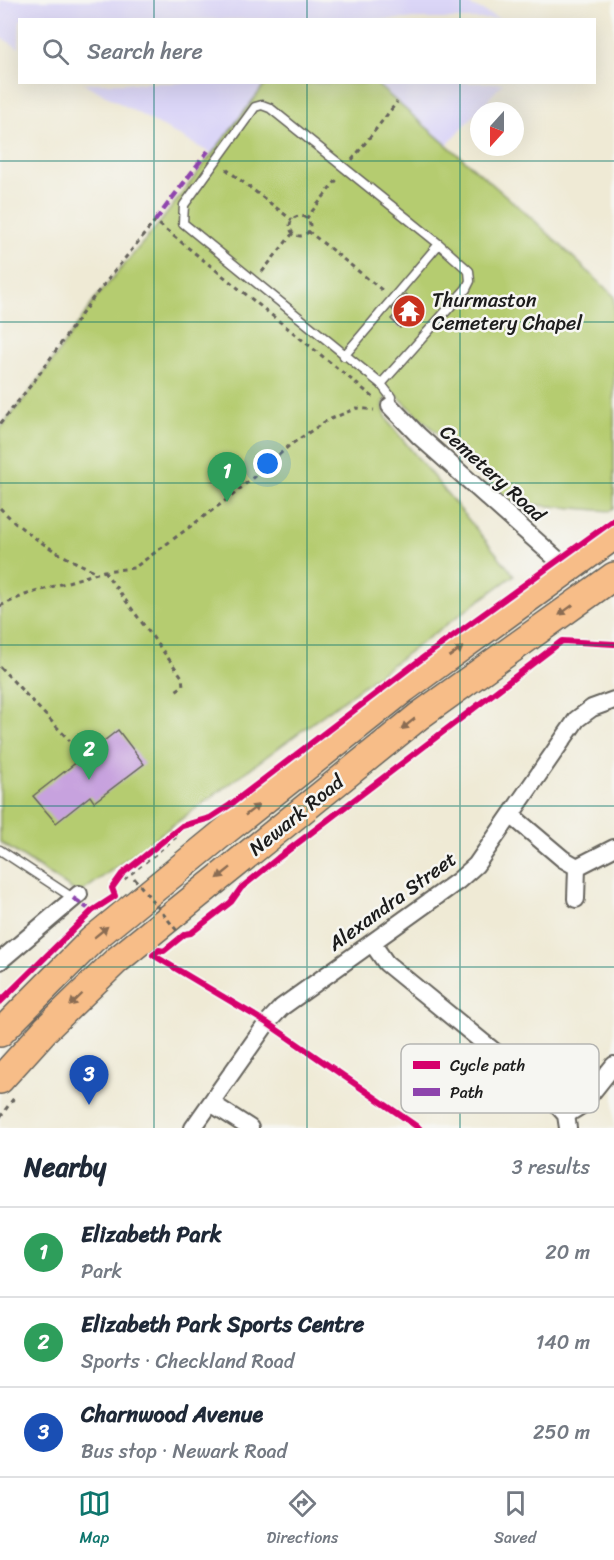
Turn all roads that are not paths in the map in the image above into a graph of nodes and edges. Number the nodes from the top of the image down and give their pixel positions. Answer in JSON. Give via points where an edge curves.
{"nodes":[{"id":1,"x":439,"y":244,"type":"junction"},
{"id":2,"x":345,"y":356,"type":"junction"},
{"id":3,"x":381,"y":384,"type":"junction"},
{"id":4,"x":393,"y":408,"type":"joint"},
{"id":5,"x":614,"y":536,"type":"edge"},
{"id":6,"x":569,"y":570,"type":"junction"},
{"id":7,"x":614,"y":576,"type":"edge"},
{"id":8,"x":614,"y":700,"type":"edge"},
{"id":9,"x":511,"y":815,"type":"junction"},
{"id":10,"x":614,"y":848,"type":"edge"},
{"id":11,"x":0,"y":850,"type":"edge"},
{"id":12,"x":577,"y":867,"type":"junction"},
{"id":13,"x":76,"y":896,"type":"joint"},
{"id":14,"x":576,"y":899,"type":"dead end"},
{"id":15,"x":372,"y":943,"type":"junction"},
{"id":16,"x":0,"y":961,"type":"edge"},
{"id":17,"x":0,"y":1033,"type":"edge"},
{"id":18,"x":485,"y":1044,"type":"edge"},
{"id":19,"x":614,"y":1065,"type":"edge"},
{"id":20,"x":0,"y":1080,"type":"edge"},
{"id":21,"x":599,"y":1084,"type":"edge"},
{"id":22,"x":211,"y":1103,"type":"junction"},
{"id":23,"x":193,"y":1128,"type":"edge"},
{"id":24,"x":250,"y":1128,"type":"edge"}],
"edges":[{"from":1,"to":2,"type":"lane"},
{"from":1,"to":2,"type":"lane","via":[[270,108],[262,105],[251,111],[184,205],[183,223]]},
{"from":1,"to":3,"type":"lane","via":[[466,267],[470,281]]},
{"from":2,"to":3,"type":"lane"},
{"from":3,"to":4,"type":"lane","via":[[391,397]]},
{"from":4,"to":6,"type":"street","name":"Cemetery Road"},
{"from":5,"to":6,"type":"highway","name":"Newark Road"},
{"from":17,"to":6,"type":"highway","name":"Newark Road","one_way":true,"via":[[92,940],[224,831],[404,689]]},
{"from":7,"to":20,"type":"highway","name":"Newark Road","one_way":true,"via":[[419,716],[116,961]]},
{"from":8,"to":9,"type":"street","name":"Alexandra Street","via":[[577,719]]},
{"from":9,"to":12,"type":"street"},
{"from":9,"to":15,"type":"street","name":"Alexandra Street","via":[[476,865]]},
{"from":10,"to":12,"type":"street"},
{"from":11,"to":13,"type":"lane"},
{"from":12,"to":14,"type":"street"},
{"from":13,"to":16,"type":"street"},
{"from":15,"to":18,"type":"street","via":[[386,963]]},
{"from":15,"to":22,"type":"street","name":"Alexandra Street","via":[[282,1007]]},
{"from":19,"to":21,"type":"street"},
{"from":22,"to":23,"type":"street","name":"Alexandra Street"},
{"from":22,"to":24,"type":"street"}]}
